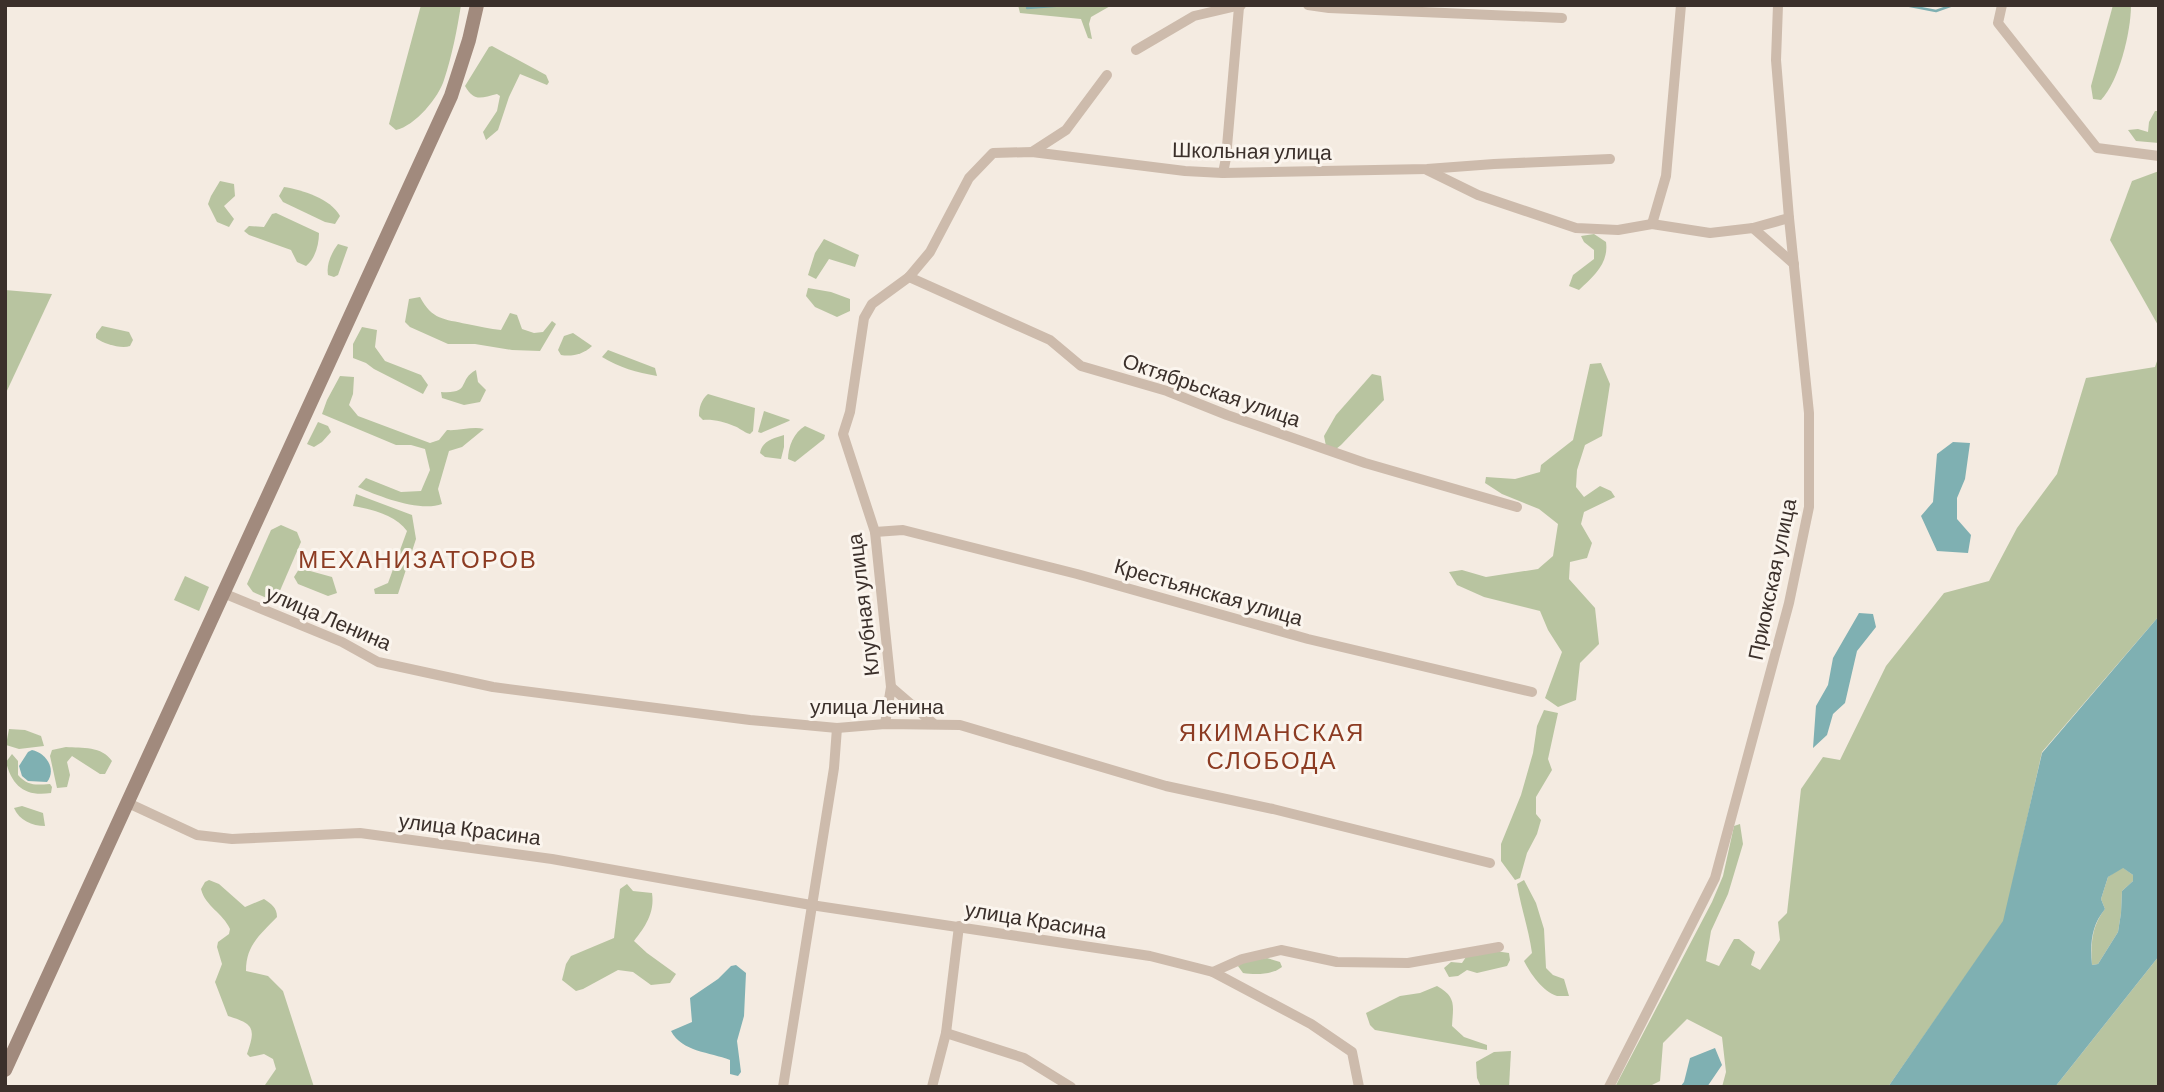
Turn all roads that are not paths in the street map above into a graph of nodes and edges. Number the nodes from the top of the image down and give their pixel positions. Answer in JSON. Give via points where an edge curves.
{"nodes":[{"id":1,"x":477,"y":5,"type":"edge"},
{"id":2,"x":1308,"y":5,"type":"edge"},
{"id":3,"x":1681,"y":5,"type":"edge"},
{"id":4,"x":1778,"y":5,"type":"edge"},
{"id":5,"x":2002,"y":5,"type":"edge"},
{"id":6,"x":1240,"y":6,"type":"edge"},
{"id":7,"x":1562,"y":18,"type":"dead end"},
{"id":8,"x":1136,"y":50,"type":"dead end"},
{"id":9,"x":1107,"y":75,"type":"dead end"},
{"id":10,"x":1032,"y":152,"type":"junction"},
{"id":11,"x":993,"y":153,"type":"joint"},
{"id":12,"x":2159,"y":156,"type":"edge"},
{"id":13,"x":1610,"y":159,"type":"dead end"},
{"id":14,"x":1427,"y":169,"type":"junction"},
{"id":15,"x":1223,"y":173,"type":"junction"},
{"id":16,"x":1789,"y":218,"type":"junction"},
{"id":17,"x":1652,"y":224,"type":"junction"},
{"id":18,"x":1753,"y":228,"type":"junction"},
{"id":19,"x":1794,"y":264,"type":"junction"},
{"id":20,"x":909,"y":277,"type":"junction"},
{"id":21,"x":1517,"y":507,"type":"dead end"},
{"id":22,"x":875,"y":532,"type":"junction"},
{"id":23,"x":223,"y":593,"type":"junction"},
{"id":24,"x":891,"y":687,"type":"junction"},
{"id":25,"x":1532,"y":692,"type":"dead end"},
{"id":26,"x":885,"y":724,"type":"junction"},
{"id":27,"x":934,"y":724,"type":"junction"},
{"id":28,"x":837,"y":728,"type":"junction"},
{"id":29,"x":128,"y":803,"type":"junction"},
{"id":30,"x":1490,"y":863,"type":"dead end"},
{"id":31,"x":811,"y":905,"type":"junction"},
{"id":32,"x":959,"y":926,"type":"junction"},
{"id":33,"x":1499,"y":947,"type":"dead end"},
{"id":34,"x":1213,"y":972,"type":"junction"},
{"id":35,"x":946,"y":1033,"type":"junction"},
{"id":36,"x":5,"y":1070,"type":"edge"},
{"id":37,"x":783,"y":1087,"type":"edge"},
{"id":38,"x":932,"y":1087,"type":"edge"},
{"id":39,"x":1071,"y":1087,"type":"edge"},
{"id":40,"x":1359,"y":1087,"type":"edge"},
{"id":41,"x":1609,"y":1087,"type":"edge"}],
"edges":[{"from":1,"to":23,"type":"main road","via":[[451,96]]},
{"from":2,"to":7,"type":"street"},
{"from":3,"to":17,"type":"street","via":[[1666,176]]},
{"from":4,"to":16,"type":"street","name":"Приокская улица","via":[[1776,60]]},
{"from":5,"to":12,"type":"street","via":[[1998,23],[2097,148]]},
{"from":6,"to":8,"type":"street","via":[[1194,16]]},
{"from":6,"to":15,"type":"street"},
{"from":9,"to":10,"type":"street","via":[[1066,130]]},
{"from":10,"to":11,"type":"street","name":"Школьная улица"},
{"from":10,"to":15,"type":"street","name":"Школьная улица"},
{"from":11,"to":20,"type":"street","name":"Клубная улица","via":[[969,178],[930,252]]},
{"from":13,"to":14,"type":"street","name":"Школьная улица"},
{"from":14,"to":15,"type":"street","name":"Школьная улица"},
{"from":14,"to":17,"type":"street","name":"Школьная улица","via":[[1478,195],[1576,228],[1618,230]]},
{"from":16,"to":18,"type":"street","name":"Школьная улица"},
{"from":16,"to":19,"type":"street","name":"Приокская улица"},
{"from":17,"to":18,"type":"street","name":"Школьная улица","via":[[1710,233]]},
{"from":18,"to":19,"type":"street"},
{"from":19,"to":41,"type":"street","name":"Приокская улица","via":[[1809,413],[1809,507],[1789,603],[1716,878]]},
{"from":20,"to":21,"type":"street","name":"Октябрьская улица","via":[[1050,340],[1081,366],[1167,391],[1365,463]]},
{"from":20,"to":22,"type":"street","name":"Клубная улица","via":[[872,304],[864,318],[843,434]]},
{"from":22,"to":24,"type":"street","name":"Клубная улица"},
{"from":22,"to":25,"type":"street","name":"Крестьянская улица","via":[[904,530],[1308,639]]},
{"from":23,"to":28,"type":"street","name":"улица Ленина","via":[[379,662],[493,687]]},
{"from":23,"to":29,"type":"main road"},
{"from":24,"to":26,"type":"street","name":"Клубная улица"},
{"from":24,"to":27,"type":"street","name":"Клубная улица"},
{"from":26,"to":27,"type":"street","name":"улица Ленина"},
{"from":26,"to":28,"type":"street","name":"улица Ленина"},
{"from":27,"to":30,"type":"street","name":"улица Ленина","via":[[960,725],[1166,786]]},
{"from":28,"to":31,"type":"street"},
{"from":29,"to":31,"type":"street","name":"улица Красина","via":[[197,835],[232,839],[360,833],[552,859]]},
{"from":29,"to":36,"type":"main road"},
{"from":31,"to":32,"type":"street","name":"улица Красина"},
{"from":31,"to":37,"type":"street"},
{"from":32,"to":34,"type":"street","name":"улица Красина","via":[[1150,957]]},
{"from":32,"to":35,"type":"street"},
{"from":33,"to":34,"type":"street","via":[[1408,963],[1337,962],[1281,950]]},
{"from":34,"to":40,"type":"street","name":"улица Красина","via":[[1311,1024],[1352,1052]]},
{"from":35,"to":38,"type":"street"},
{"from":35,"to":39,"type":"street","via":[[1024,1058]]}]}
